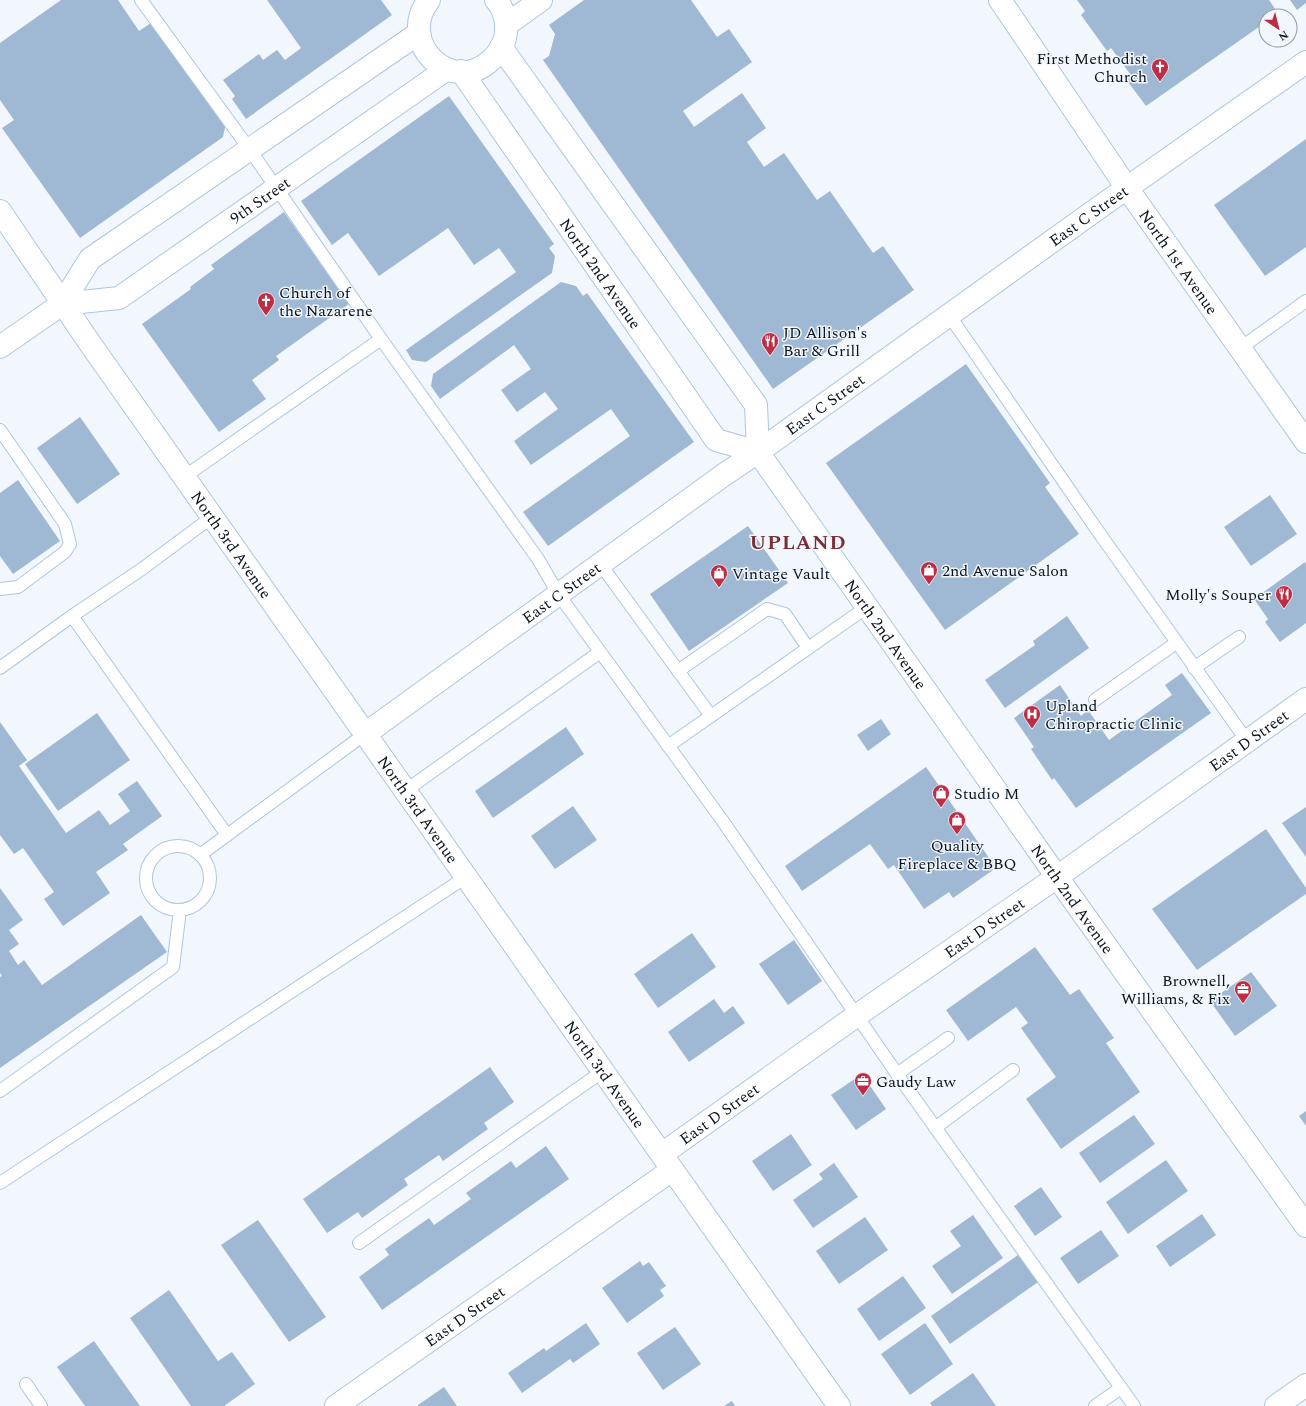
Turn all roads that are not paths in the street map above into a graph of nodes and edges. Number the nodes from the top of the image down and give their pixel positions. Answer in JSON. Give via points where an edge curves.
{"nodes":[{"id":1,"x":141,"y":0,"type":"edge"},
{"id":2,"x":496,"y":0,"type":"edge"},
{"id":3,"x":541,"y":0,"type":"edge"},
{"id":4,"x":1000,"y":0,"type":"edge"},
{"id":5,"x":420,"y":11,"type":"edge"},
{"id":6,"x":506,"y":25,"type":"junction"},
{"id":7,"x":501,"y":47,"type":"junction"},
{"id":8,"x":1306,"y":62,"type":"edge"},
{"id":9,"x":454,"y":70,"type":"junction"},
{"id":10,"x":250,"y":150,"type":"junction"},
{"id":11,"x":276,"y":188,"type":"junction"},
{"id":12,"x":1127,"y":188,"type":"junction"},
{"id":13,"x":0,"y":211,"type":"edge"},
{"id":14,"x":1306,"y":301,"type":"edge"},
{"id":15,"x":62,"y":304,"type":"junction"},
{"id":16,"x":949,"y":316,"type":"junction"},
{"id":17,"x":381,"y":339,"type":"junction"},
{"id":18,"x":0,"y":347,"type":"edge"},
{"id":19,"x":1240,"y":349,"type":"junction"},
{"id":20,"x":0,"y":430,"type":"edge"},
{"id":21,"x":1306,"y":442,"type":"edge"},
{"id":22,"x":758,"y":452,"type":"junction"},
{"id":23,"x":184,"y":477,"type":"junction"},
{"id":24,"x":212,"y":517,"type":"junction"},
{"id":25,"x":601,"y":565,"type":"junction"},
{"id":26,"x":0,"y":589,"type":"edge"},
{"id":27,"x":559,"y":595,"type":"junction"},
{"id":28,"x":867,"y":607,"type":"junction"},
{"id":29,"x":72,"y":616,"type":"junction"},
{"id":30,"x":1239,"y":637,"type":"dead end"},
{"id":31,"x":1176,"y":643,"type":"junction"},
{"id":32,"x":808,"y":648,"type":"junction"},
{"id":33,"x":600,"y":652,"type":"junction"},
{"id":34,"x":0,"y":668,"type":"edge"},
{"id":35,"x":1194,"y":668,"type":"junction"},
{"id":36,"x":678,"y":671,"type":"junction"},
{"id":37,"x":1306,"y":699,"type":"edge"},
{"id":38,"x":1095,"y":700,"type":"dead end"},
{"id":39,"x":711,"y":716,"type":"junction"},
{"id":40,"x":365,"y":734,"type":"junction"},
{"id":41,"x":1247,"y":741,"type":"junction"},
{"id":42,"x":668,"y":746,"type":"junction"},
{"id":43,"x":405,"y":790,"type":"junction"},
{"id":44,"x":227,"y":835,"type":"junction"},
{"id":45,"x":200,"y":855,"type":"junction"},
{"id":46,"x":466,"y":877,"type":"junction"},
{"id":47,"x":1057,"y":877,"type":"junction"},
{"id":48,"x":180,"y":910,"type":"junction"},
{"id":49,"x":856,"y":1016,"type":"junction"},
{"id":50,"x":948,"y":1038,"type":"dead end"},
{"id":51,"x":1013,"y":1070,"type":"dead end"},
{"id":52,"x":603,"y":1071,"type":"junction"},
{"id":53,"x":897,"y":1074,"type":"junction"},
{"id":54,"x":0,"y":1091,"type":"edge"},
{"id":55,"x":935,"y":1128,"type":"junction"},
{"id":56,"x":667,"y":1162,"type":"junction"},
{"id":57,"x":0,"y":1183,"type":"edge"},
{"id":58,"x":1306,"y":1226,"type":"edge"},
{"id":59,"x":359,"y":1243,"type":"dead end"},
{"id":60,"x":26,"y":1384,"type":"dead end"},
{"id":61,"x":1306,"y":1385,"type":"edge"},
{"id":62,"x":1121,"y":1388,"type":"junction"},
{"id":63,"x":41,"y":1406,"type":"edge"},
{"id":64,"x":336,"y":1406,"type":"edge"},
{"id":65,"x":839,"y":1406,"type":"edge"},
{"id":66,"x":1095,"y":1406,"type":"edge"},
{"id":67,"x":1134,"y":1406,"type":"edge"},
{"id":68,"x":1276,"y":1406,"type":"edge"}],
"edges":[{"from":1,"to":10,"type":"lane"},
{"from":2,"to":6,"type":"street"},
{"from":3,"to":6,"type":"street"},
{"from":4,"to":12,"type":"street","name":"North 1st Avenue"},
{"from":5,"to":9,"type":"street","name":"North 2nd Avenue","via":[[422,46],[435,62]]},
{"from":5,"to":10,"type":"street","name":"9th Street"},
{"from":6,"to":7,"type":"street"},
{"from":7,"to":9,"type":"street","via":[[482,67],[468,71]]},
{"from":7,"to":22,"type":"street","via":[[756,405]]},
{"from":8,"to":12,"type":"street","name":"East C Street"},
{"from":9,"to":11,"type":"street","name":"9th Street"},
{"from":9,"to":22,"type":"street","name":"North 2nd Avenue","via":[[716,440]]},
{"from":10,"to":11,"type":"lane"},
{"from":10,"to":15,"type":"street","name":"9th Street","via":[[90,259]]},
{"from":11,"to":15,"type":"street","name":"9th Street","via":[[119,298]]},
{"from":11,"to":17,"type":"lane"},
{"from":12,"to":16,"type":"street","name":"East C Street"},
{"from":12,"to":19,"type":"street","name":"North 1st Avenue"},
{"from":13,"to":15,"type":"street","name":"North 3rd Avenue"},
{"from":14,"to":19,"type":"lane"},
{"from":15,"to":18,"type":"street","name":"9th Street"},
{"from":15,"to":23,"type":"street","name":"North 3rd Avenue"},
{"from":16,"to":22,"type":"street","name":"East C Street"},
{"from":16,"to":31,"type":"lane"},
{"from":17,"to":23,"type":"lane"},
{"from":17,"to":27,"type":"lane","via":[[538,559]]},
{"from":19,"to":21,"type":"street","name":"North 1st Avenue"},
{"from":20,"to":26,"type":"lane","via":[[65,524],[70,544],[65,552],[18,586]]},
{"from":22,"to":25,"type":"street","name":"East C Street"},
{"from":22,"to":28,"type":"street","name":"North 2nd Avenue"},
{"from":23,"to":24,"type":"street","name":"North 3rd Avenue"},
{"from":24,"to":29,"type":"lane","via":[[142,569]]},
{"from":24,"to":40,"type":"street","name":"North 3rd Avenue"},
{"from":25,"to":27,"type":"street","name":"East C Street"},
{"from":25,"to":36,"type":"lane"},
{"from":27,"to":33,"type":"lane"},
{"from":27,"to":40,"type":"street","name":"East C Street"},
{"from":28,"to":32,"type":"lane"},
{"from":28,"to":47,"type":"street","name":"North 2nd Avenue"},
{"from":29,"to":34,"type":"lane"},
{"from":29,"to":44,"type":"lane"},
{"from":30,"to":35,"type":"lane"},
{"from":31,"to":35,"type":"lane"},
{"from":31,"to":38,"type":"lane"},
{"from":32,"to":36,"type":"lane","via":[[785,614],[767,609]]},
{"from":32,"to":39,"type":"lane"},
{"from":33,"to":42,"type":"lane"},
{"from":33,"to":43,"type":"lane"},
{"from":35,"to":41,"type":"lane"},
{"from":36,"to":39,"type":"lane"},
{"from":37,"to":41,"type":"street","name":"East D Street"},
{"from":39,"to":42,"type":"lane"},
{"from":40,"to":43,"type":"street","name":"North 3rd Avenue"},
{"from":40,"to":44,"type":"lane"},
{"from":41,"to":47,"type":"street","name":"East D Street"},
{"from":42,"to":49,"type":"lane","via":[[722,820]]},
{"from":43,"to":46,"type":"street","name":"North 3rd Avenue"},
{"from":44,"to":45,"type":"lane"},
{"from":45,"to":48,"type":"lane","via":[[210,873],[206,893],[190,908]]},
{"from":45,"to":48,"type":"lane","via":[[181,846],[171,847],[161,851],[148,867],[147,888],[152,898],[160,905]]},
{"from":46,"to":52,"type":"street","name":"North 3rd Avenue"},
{"from":46,"to":57,"type":"lane"},
{"from":47,"to":49,"type":"street","name":"East D Street"},
{"from":47,"to":58,"type":"street","name":"North 2nd Avenue"},
{"from":48,"to":54,"type":"lane","via":[[173,967]]},
{"from":49,"to":53,"type":"lane"},
{"from":49,"to":56,"type":"street","name":"East D Street"},
{"from":50,"to":53,"type":"lane"},
{"from":51,"to":55,"type":"lane"},
{"from":52,"to":56,"type":"street","name":"North 3rd Avenue"},
{"from":52,"to":59,"type":"lane"},
{"from":53,"to":55,"type":"lane"},
{"from":55,"to":62,"type":"lane"},
{"from":56,"to":64,"type":"street","name":"East D Street"},
{"from":56,"to":65,"type":"street","name":"North 3rd Avenue"},
{"from":60,"to":63,"type":"lane"},
{"from":61,"to":68,"type":"street"},
{"from":62,"to":66,"type":"lane"},
{"from":62,"to":67,"type":"lane"}]}
